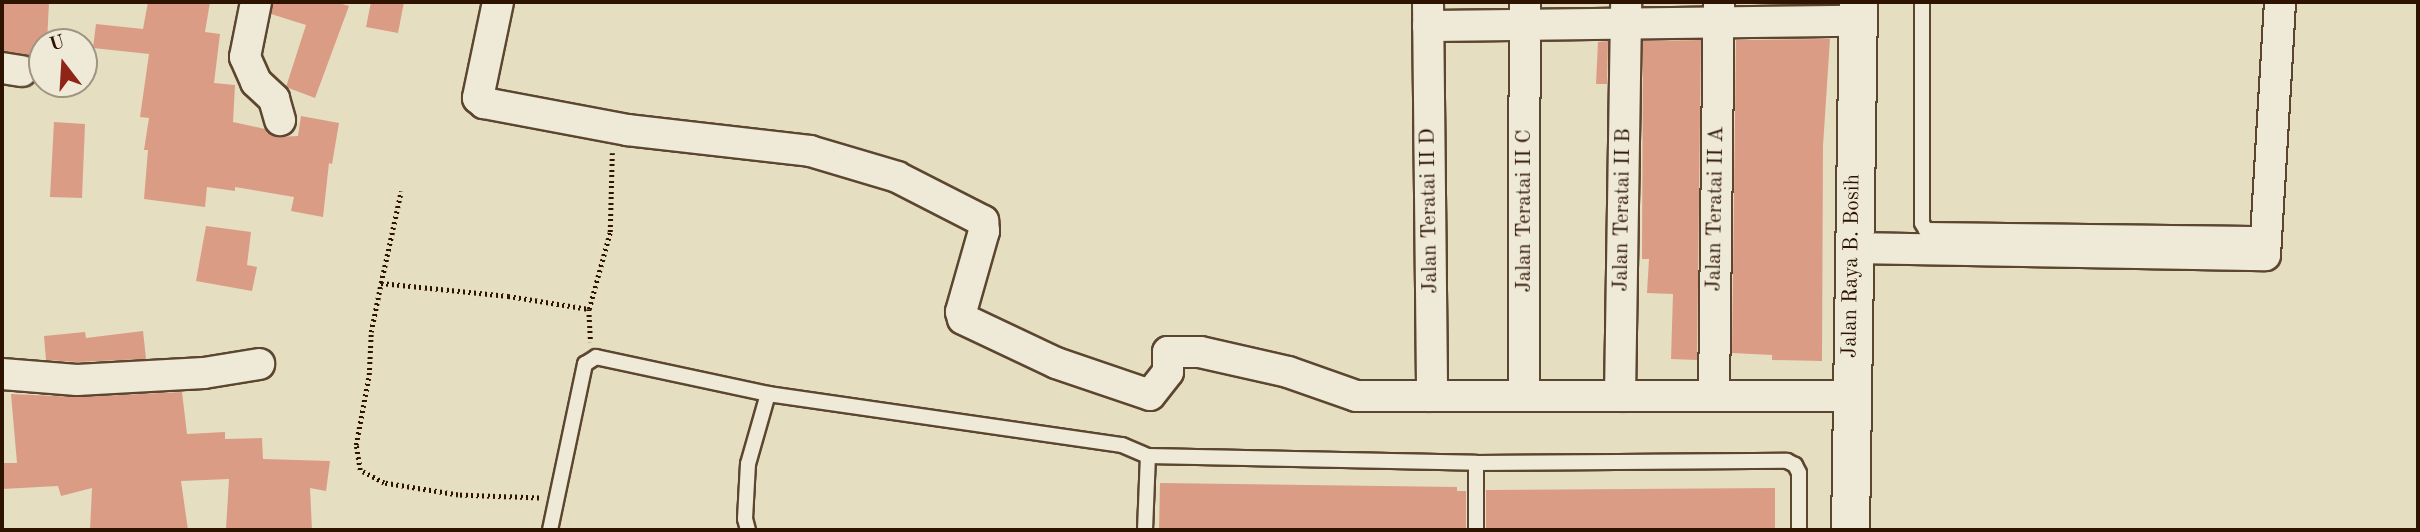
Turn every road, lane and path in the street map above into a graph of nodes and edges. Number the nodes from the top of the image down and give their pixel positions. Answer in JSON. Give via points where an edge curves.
{"nodes":[{"id":1,"x":256,"y":2,"type":"edge"},
{"id":2,"x":498,"y":2,"type":"edge"},
{"id":3,"x":1922,"y":2,"type":"edge"},
{"id":4,"x":2280,"y":2,"type":"edge"},
{"id":5,"x":1857,"y":11,"type":"edge"},
{"id":6,"x":1719,"y":12,"type":"edge"},
{"id":7,"x":1626,"y":13,"type":"edge"},
{"id":8,"x":1428,"y":14,"type":"edge"},
{"id":9,"x":1525,"y":14,"type":"edge"},
{"id":10,"x":281,"y":120,"type":"dead end"},
{"id":11,"x":611,"y":147,"type":"dead end"},
{"id":12,"x":401,"y":191,"type":"dead end"},
{"id":13,"x":2252,"y":234,"type":"dead end"},
{"id":14,"x":1853,"y":248,"type":"junction"},
{"id":15,"x":381,"y":283,"type":"junction"},
{"id":16,"x":589,"y":310,"type":"junction"},
{"id":17,"x":592,"y":358,"type":"junction"},
{"id":18,"x":259,"y":364,"type":"dead end"},
{"id":19,"x":2,"y":374,"type":"edge"},
{"id":20,"x":768,"y":394,"type":"junction"},
{"id":21,"x":1432,"y":396,"type":"junction"},
{"id":22,"x":1524,"y":396,"type":"junction"},
{"id":23,"x":1620,"y":396,"type":"junction"},
{"id":24,"x":1714,"y":396,"type":"junction"},
{"id":25,"x":1850,"y":396,"type":"junction"},
{"id":26,"x":1148,"y":456,"type":"junction"},
{"id":27,"x":1476,"y":463,"type":"junction"},
{"id":28,"x":557,"y":499,"type":"junction"},
{"id":29,"x":550,"y":530,"type":"edge"},
{"id":30,"x":748,"y":530,"type":"edge"},
{"id":31,"x":1145,"y":530,"type":"edge"},
{"id":32,"x":1476,"y":530,"type":"edge"},
{"id":33,"x":1800,"y":530,"type":"edge"},
{"id":34,"x":1850,"y":530,"type":"edge"}],
"edges":[{"from":1,"to":10,"type":"street","via":[[245,57],[256,82],[274,99]]},
{"from":2,"to":21,"type":"street","via":[[478,98],[484,103],[627,131],[810,151],[897,177],[982,220],[984,231],[961,312],[963,320],[1056,363],[1150,395],[1168,372],[1168,352],[1200,352],[1288,372],[1356,396]]},
{"from":3,"to":13,"type":"lane","via":[[1922,223],[1926,230]]},
{"from":4,"to":14,"type":"street","via":[[2265,255]]},
{"from":5,"to":6,"type":"street"},
{"from":5,"to":14,"type":"street","name":"Jalan Raya B. Bosih"},
{"from":6,"to":7,"type":"street"},
{"from":6,"to":24,"type":"street","name":"Jalan Teratai II A"},
{"from":7,"to":9,"type":"street"},
{"from":7,"to":23,"type":"street","name":"Jalan Teratai II B"},
{"from":8,"to":9,"type":"street"},
{"from":8,"to":21,"type":"street","name":"Jalan Teratai II D"},
{"from":9,"to":22,"type":"street","name":"Jalan Teratai II C"},
{"from":11,"to":16,"type":"path","via":[[610,232]]},
{"from":12,"to":15,"type":"path"},
{"from":14,"to":25,"type":"street","name":"Jalan Raya B. Bosih"},
{"from":15,"to":16,"type":"path"},
{"from":15,"to":28,"type":"path","via":[[356,445],[360,470],[384,483],[458,495]]},
{"from":16,"to":17,"type":"path"},
{"from":17,"to":20,"type":"lane"},
{"from":17,"to":28,"type":"lane","via":[[586,364]]},
{"from":18,"to":19,"type":"street","via":[[204,373],[77,380]]},
{"from":20,"to":26,"type":"lane","via":[[1122,444]]},
{"from":20,"to":30,"type":"lane","via":[[748,464]]},
{"from":21,"to":22,"type":"street"},
{"from":22,"to":23,"type":"street"},
{"from":23,"to":24,"type":"street"},
{"from":24,"to":25,"type":"street"},
{"from":25,"to":34,"type":"street","name":"Jalan Raya B. Bosih"},
{"from":26,"to":27,"type":"lane"},
{"from":26,"to":31,"type":"lane"},
{"from":27,"to":32,"type":"lane"},
{"from":27,"to":33,"type":"lane","via":[[1787,461],[1799,473]]},
{"from":28,"to":29,"type":"lane"}]}
